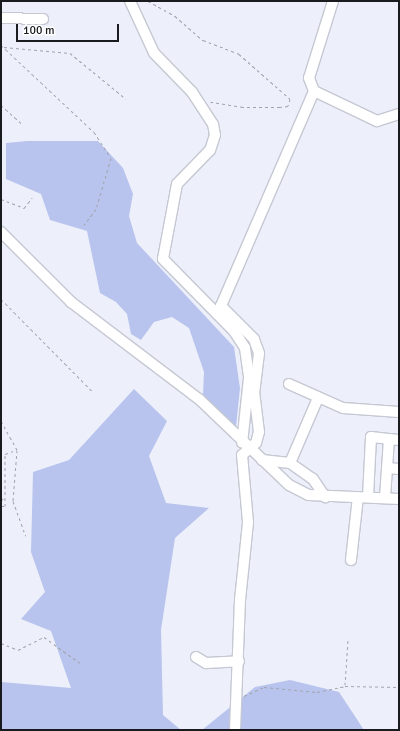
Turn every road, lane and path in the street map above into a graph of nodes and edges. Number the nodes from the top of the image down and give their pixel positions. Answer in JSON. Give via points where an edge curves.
{"nodes":[{"id":1,"x":130,"y":1,"type":"edge"},
{"id":2,"x":148,"y":1,"type":"edge"},
{"id":3,"x":334,"y":1,"type":"edge"},
{"id":4,"x":1,"y":18,"type":"edge"},
{"id":5,"x":43,"y":19,"type":"dead end"},
{"id":6,"x":1,"y":45,"type":"edge"},
{"id":7,"x":4,"y":47,"type":"junction"},
{"id":8,"x":314,"y":90,"type":"junction"},
{"id":9,"x":126,"y":99,"type":"dead end"},
{"id":10,"x":198,"y":100,"type":"junction"},
{"id":11,"x":1,"y":105,"type":"edge"},
{"id":12,"x":399,"y":114,"type":"edge"},
{"id":13,"x":21,"y":123,"type":"dead end"},
{"id":14,"x":32,"y":198,"type":"dead end"},
{"id":15,"x":1,"y":199,"type":"edge"},
{"id":16,"x":84,"y":225,"type":"dead end"},
{"id":17,"x":1,"y":232,"type":"edge"},
{"id":18,"x":1,"y":299,"type":"edge"},
{"id":19,"x":288,"y":384,"type":"dead end"},
{"id":20,"x":93,"y":392,"type":"dead end"},
{"id":21,"x":318,"y":398,"type":"junction"},
{"id":22,"x":399,"y":412,"type":"edge"},
{"id":23,"x":1,"y":421,"type":"edge"},
{"id":24,"x":394,"y":440,"type":"edge"},
{"id":25,"x":244,"y":445,"type":"junction"},
{"id":26,"x":17,"y":450,"type":"junction"},
{"id":27,"x":262,"y":460,"type":"junction"},
{"id":28,"x":290,"y":463,"type":"junction"},
{"id":29,"x":387,"y":468,"type":"junction"},
{"id":30,"x":399,"y":469,"type":"edge"},
{"id":31,"x":325,"y":497,"type":"junction"},
{"id":32,"x":363,"y":497,"type":"junction"},
{"id":33,"x":1,"y":498,"type":"edge"},
{"id":34,"x":385,"y":498,"type":"junction"},
{"id":35,"x":399,"y":499,"type":"edge"},
{"id":36,"x":5,"y":502,"type":"junction"},
{"id":37,"x":1,"y":506,"type":"edge"},
{"id":38,"x":26,"y":536,"type":"dead end"},
{"id":39,"x":351,"y":560,"type":"dead end"},
{"id":40,"x":348,"y":640,"type":"dead end"},
{"id":41,"x":1,"y":644,"type":"edge"},
{"id":42,"x":196,"y":657,"type":"dead end"},
{"id":43,"x":239,"y":661,"type":"junction"},
{"id":44,"x":80,"y":663,"type":"dead end"},
{"id":45,"x":345,"y":686,"type":"junction"},
{"id":46,"x":399,"y":687,"type":"edge"},
{"id":47,"x":239,"y":699,"type":"junction"},
{"id":48,"x":235,"y":730,"type":"edge"}],
"edges":[{"from":1,"to":10,"type":"street","via":[[154,53]]},
{"from":2,"to":10,"type":"path","via":[[175,16],[203,40],[239,54],[290,99],[288,106],[242,107]]},
{"from":3,"to":8,"type":"street","via":[[309,78]]},
{"from":4,"to":5,"type":"street"},
{"from":6,"to":7,"type":"path"},
{"from":7,"to":9,"type":"path","via":[[70,53]]},
{"from":7,"to":16,"type":"path","via":[[94,132],[111,158],[96,209]]},
{"from":8,"to":12,"type":"street","via":[[377,121]]},
{"from":8,"to":25,"type":"street","via":[[222,306],[254,339],[259,353],[254,394],[258,432],[256,443]]},
{"from":10,"to":25,"type":"street","via":[[213,124],[215,135],[210,150],[177,184],[164,259],[234,331],[245,348],[249,378]]},
{"from":11,"to":13,"type":"path"},
{"from":14,"to":15,"type":"path","via":[[24,208]]},
{"from":17,"to":25,"type":"street","via":[[71,302],[199,399]]},
{"from":18,"to":20,"type":"path"},
{"from":19,"to":21,"type":"street"},
{"from":21,"to":22,"type":"street","via":[[343,408]]},
{"from":21,"to":28,"type":"street"},
{"from":23,"to":26,"type":"path"},
{"from":24,"to":29,"type":"street"},
{"from":24,"to":32,"type":"street","via":[[371,436]]},
{"from":25,"to":27,"type":"street"},
{"from":25,"to":43,"type":"street","via":[[242,455],[248,522],[240,600]]},
{"from":26,"to":36,"type":"path","via":[[5,454]]},
{"from":26,"to":38,"type":"path","via":[[13,501]]},
{"from":27,"to":28,"type":"street"},
{"from":27,"to":31,"type":"street","via":[[289,485],[309,495]]},
{"from":28,"to":31,"type":"street","via":[[313,479]]},
{"from":29,"to":30,"type":"street"},
{"from":29,"to":34,"type":"street"},
{"from":31,"to":32,"type":"street"},
{"from":32,"to":34,"type":"street"},
{"from":32,"to":39,"type":"street"},
{"from":33,"to":36,"type":"path"},
{"from":34,"to":35,"type":"street"},
{"from":36,"to":37,"type":"path"},
{"from":40,"to":45,"type":"path"},
{"from":41,"to":44,"type":"path","via":[[18,650],[44,637]]},
{"from":42,"to":43,"type":"street","via":[[206,663]]},
{"from":43,"to":47,"type":"street"},
{"from":45,"to":46,"type":"path"},
{"from":45,"to":47,"type":"path","via":[[317,692],[264,686]]},
{"from":47,"to":48,"type":"street"}]}
